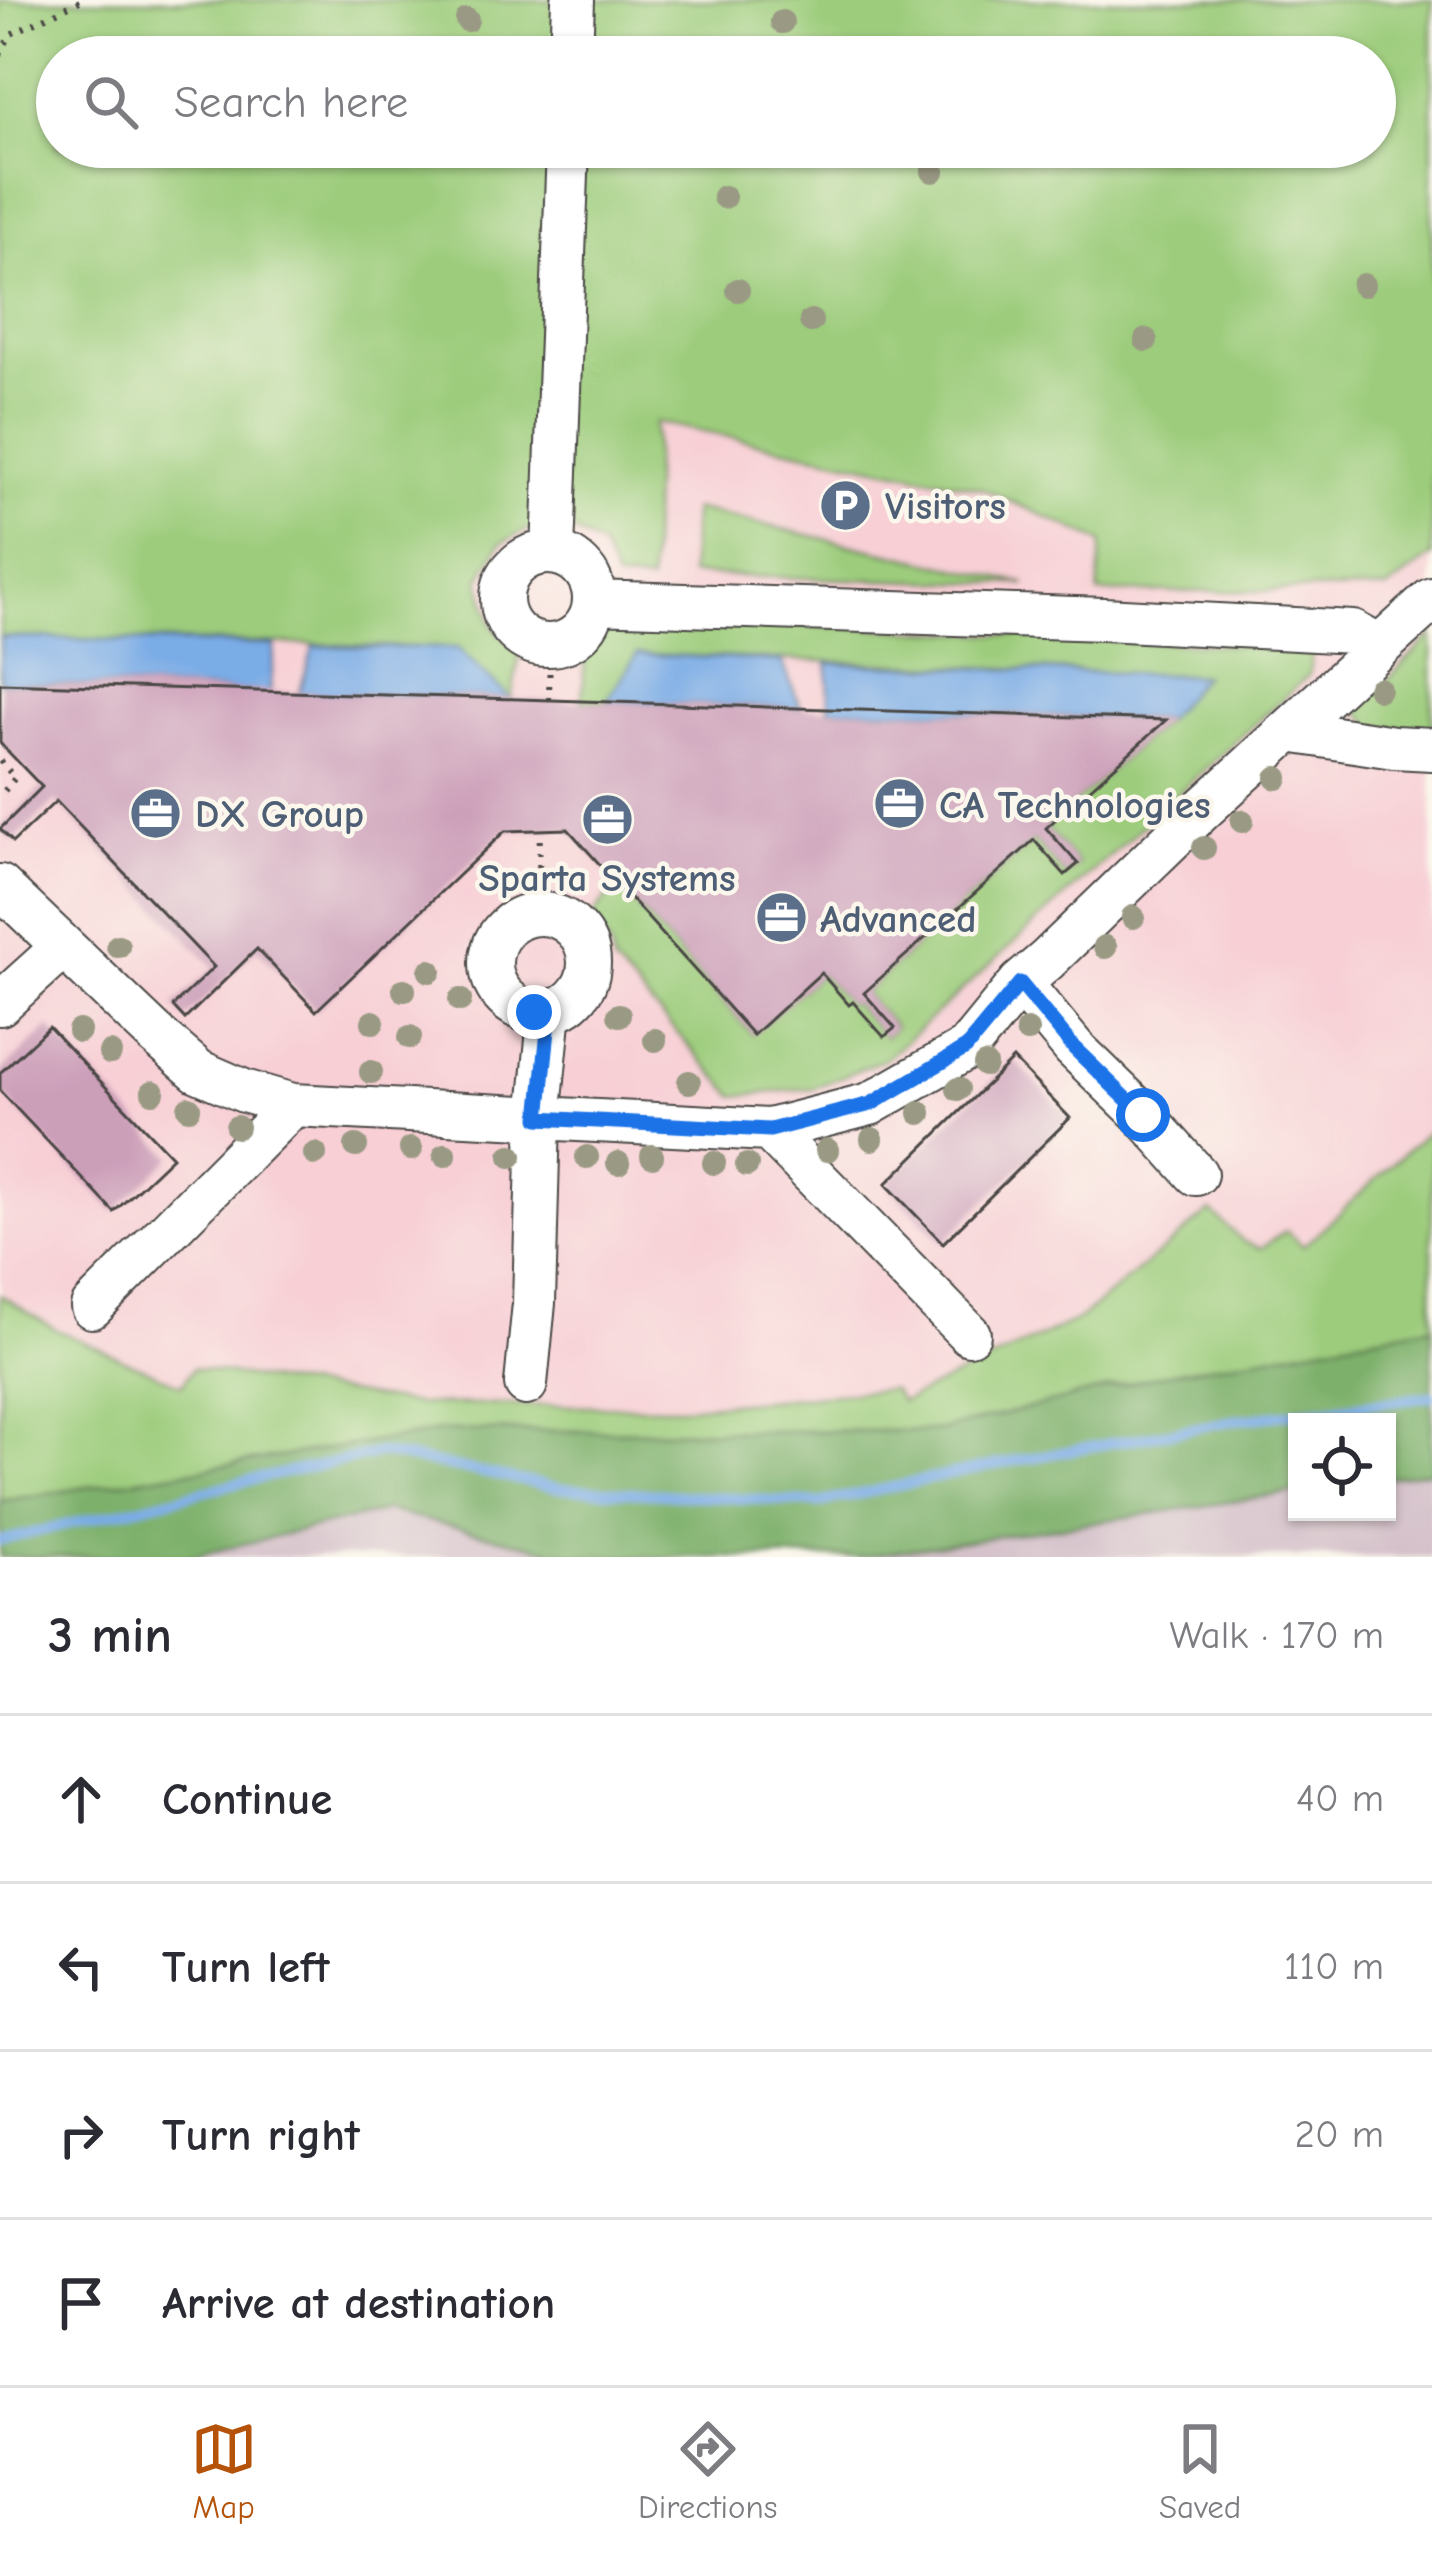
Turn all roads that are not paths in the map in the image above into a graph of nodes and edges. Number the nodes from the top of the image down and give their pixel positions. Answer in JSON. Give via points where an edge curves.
{"nodes":[{"id":1,"x":573,"y":0,"type":"edge"},
{"id":2,"x":572,"y":36,"type":"edge"},
{"id":3,"x":567,"y":168,"type":"edge"},
{"id":4,"x":553,"y":553,"type":"junction"},
{"id":5,"x":1432,"y":599,"type":"edge"},
{"id":6,"x":595,"y":602,"type":"junction"},
{"id":7,"x":1378,"y":646,"type":"junction"},
{"id":8,"x":1289,"y":731,"type":"junction"},
{"id":9,"x":1432,"y":749,"type":"edge"},
{"id":10,"x":0,"y":886,"type":"edge"},
{"id":11,"x":63,"y":946,"type":"junction"},
{"id":12,"x":1020,"y":983,"type":"junction"},
{"id":13,"x":0,"y":1004,"type":"edge"},
{"id":14,"x":550,"y":1011,"type":"junction"},
{"id":15,"x":293,"y":1105,"type":"junction"},
{"id":16,"x":539,"y":1118,"type":"junction"},
{"id":17,"x":770,"y":1130,"type":"junction"},
{"id":18,"x":1196,"y":1174,"type":"dead end"},
{"id":19,"x":92,"y":1307,"type":"dead end"},
{"id":20,"x":969,"y":1334,"type":"dead end"},
{"id":21,"x":526,"y":1384,"type":"dead end"}],
"edges":[{"from":1,"to":2,"type":"street"},
{"from":3,"to":4,"type":"street"},
{"from":4,"to":6,"type":"street","via":[[576,562]]},
{"from":4,"to":6,"type":"street","via":[[529,557],[506,581],[502,597],[516,632],[550,645],[571,639]]},
{"from":5,"to":7,"type":"street"},
{"from":6,"to":7,"type":"street","via":[[1353,632]]},
{"from":7,"to":8,"type":"street"},
{"from":8,"to":9,"type":"street"},
{"from":8,"to":12,"type":"street"},
{"from":10,"to":11,"type":"street"},
{"from":11,"to":13,"type":"street"},
{"from":11,"to":15,"type":"street","via":[[198,1071]]},
{"from":12,"to":17,"type":"street","via":[[947,1060],[871,1104]]},
{"from":12,"to":18,"type":"street"},
{"from":14,"to":14,"type":"street","via":[[518,1008],[491,970],[498,939],[522,918],[554,916],[587,950],[578,995]]},
{"from":14,"to":16,"type":"street"},
{"from":15,"to":16,"type":"street"},
{"from":15,"to":19,"type":"street"},
{"from":16,"to":17,"type":"street"},
{"from":16,"to":21,"type":"street"},
{"from":17,"to":20,"type":"street"}]}
